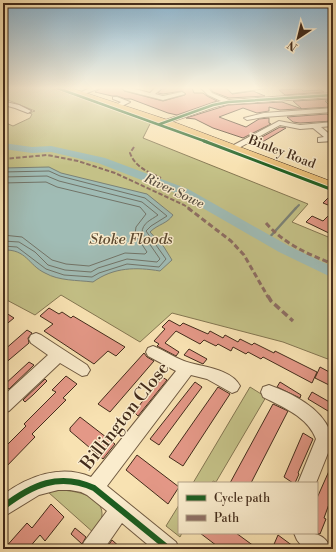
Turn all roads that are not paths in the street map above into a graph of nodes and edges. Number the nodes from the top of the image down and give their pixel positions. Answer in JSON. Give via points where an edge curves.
{"nodes":[{"id":1,"x":141,"y":114,"type":"edge"},
{"id":2,"x":189,"y":114,"type":"edge"},
{"id":3,"x":277,"y":114,"type":"junction"},
{"id":4,"x":282,"y":114,"type":"edge"},
{"id":5,"x":247,"y":118,"type":"dead end"},
{"id":6,"x":165,"y":122,"type":"junction"},
{"id":7,"x":279,"y":122,"type":"junction"},
{"id":8,"x":333,"y":124,"type":"edge"},
{"id":9,"x":315,"y":126,"type":"junction"},
{"id":10,"x":332,"y":139,"type":"edge"},
{"id":11,"x":321,"y":140,"type":"dead end"},
{"id":12,"x":234,"y":148,"type":"junction"},
{"id":13,"x":333,"y":186,"type":"edge"},
{"id":14,"x":36,"y":339,"type":"dead end"},
{"id":15,"x":153,"y":352,"type":"dead end"},
{"id":16,"x":59,"y":354,"type":"junction"},
{"id":17,"x":187,"y":369,"type":"junction"},
{"id":18,"x":82,"y":370,"type":"dead end"},
{"id":19,"x":232,"y":386,"type":"dead end"},
{"id":20,"x":269,"y":392,"type":"dead end"},
{"id":21,"x":3,"y":406,"type":"edge"},
{"id":22,"x":329,"y":439,"type":"edge"},
{"id":23,"x":308,"y":482,"type":"edge"},
{"id":24,"x":94,"y":488,"type":"junction"},
{"id":25,"x":3,"y":507,"type":"edge"},
{"id":26,"x":120,"y":509,"type":"junction"},
{"id":27,"x":305,"y":534,"type":"edge"},
{"id":28,"x":91,"y":549,"type":"edge"},
{"id":29,"x":169,"y":549,"type":"edge"},
{"id":30,"x":321,"y":549,"type":"edge"}],
"edges":[{"from":1,"to":6,"type":"main road","name":"Binley Road"},
{"from":2,"to":6,"type":"street"},
{"from":3,"to":4,"type":"street"},
{"from":3,"to":5,"type":"street"},
{"from":3,"to":7,"type":"street","via":[[281,119]]},
{"from":6,"to":12,"type":"main road","name":"Binley Road"},
{"from":7,"to":9,"type":"street","via":[[300,127]]},
{"from":7,"to":12,"type":"street"},
{"from":8,"to":9,"type":"street"},
{"from":9,"to":10,"type":"street"},
{"from":10,"to":11,"type":"street"},
{"from":12,"to":13,"type":"main road","name":"Binley Road"},
{"from":14,"to":16,"type":"street"},
{"from":15,"to":17,"type":"street","name":"Billington Close"},
{"from":16,"to":18,"type":"street"},
{"from":16,"to":21,"type":"street"},
{"from":17,"to":19,"type":"street","name":"Billington Close","via":[[210,373]]},
{"from":17,"to":24,"type":"street","name":"Billington Close"},
{"from":20,"to":22,"type":"street","via":[[312,417]]},
{"from":22,"to":23,"type":"street"},
{"from":24,"to":25,"type":"street","via":[[75,481],[48,482],[24,491]]},
{"from":24,"to":26,"type":"street"},
{"from":26,"to":28,"type":"street"},
{"from":26,"to":29,"type":"street"},
{"from":27,"to":30,"type":"street"}]}
